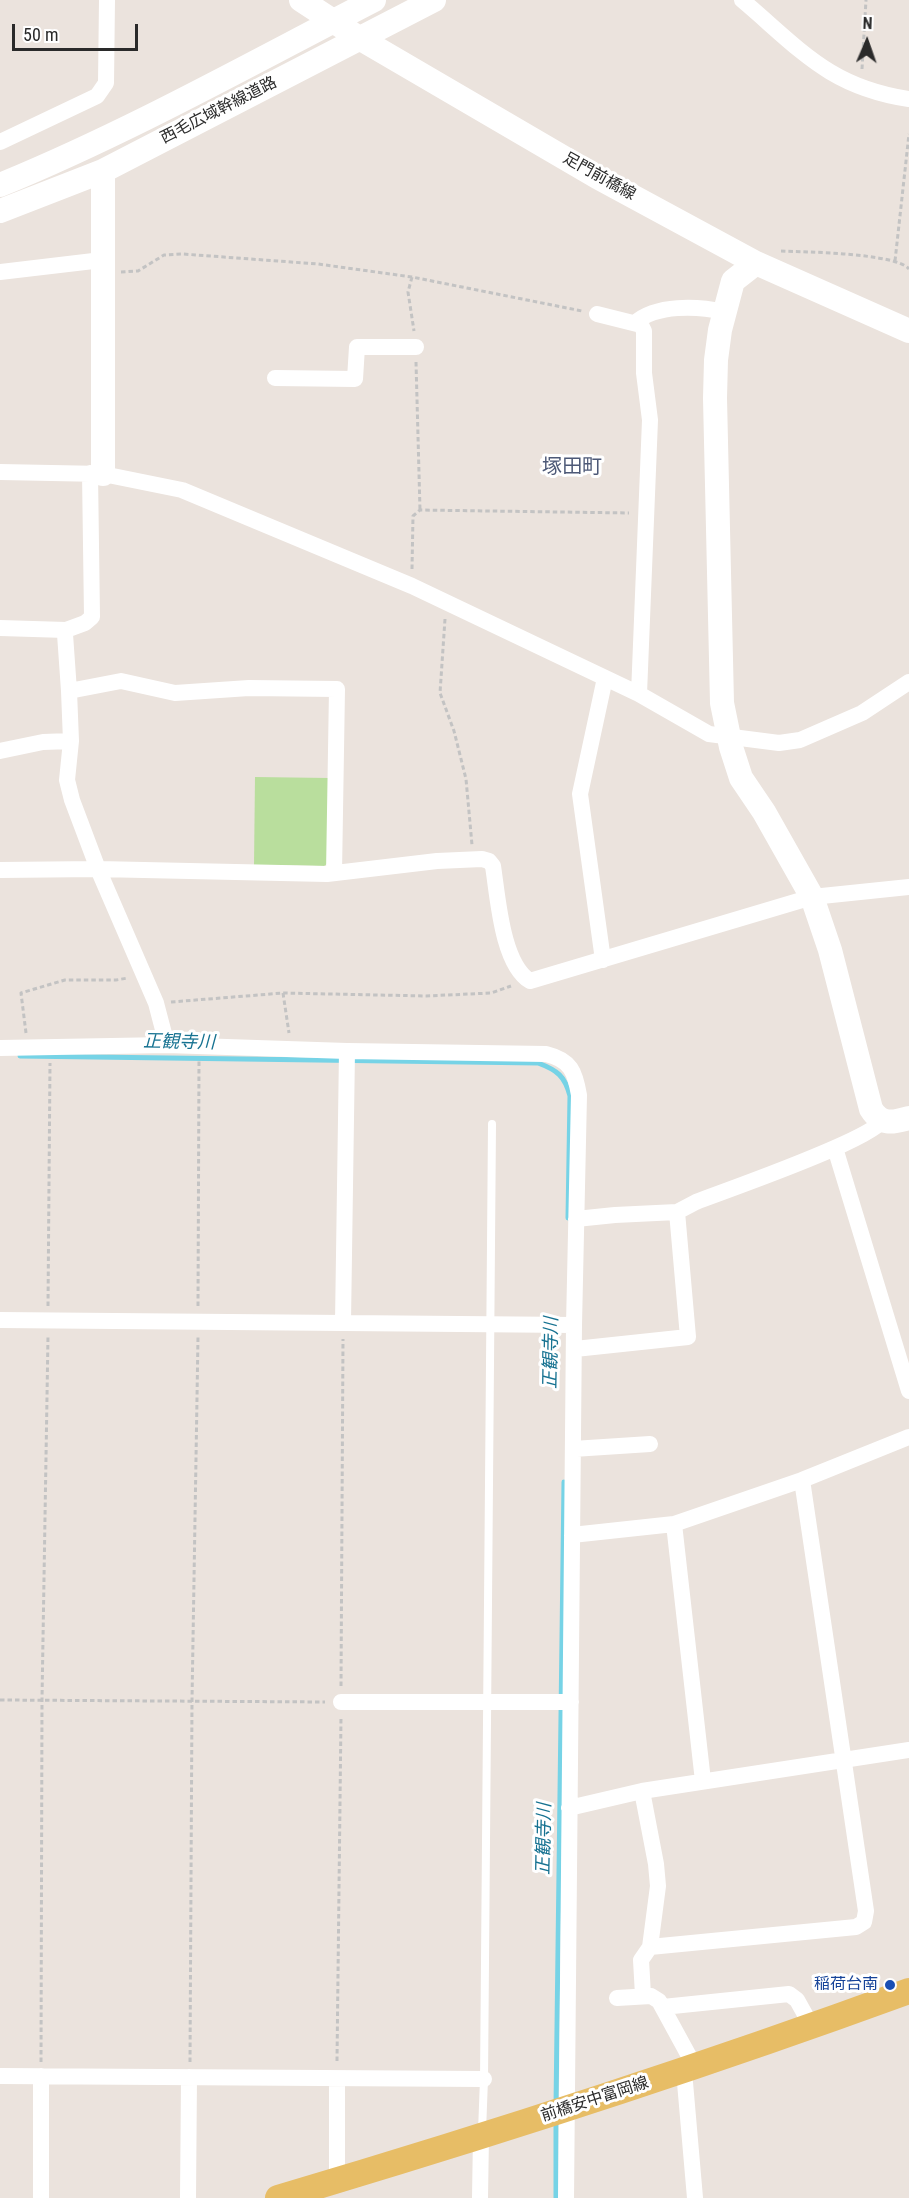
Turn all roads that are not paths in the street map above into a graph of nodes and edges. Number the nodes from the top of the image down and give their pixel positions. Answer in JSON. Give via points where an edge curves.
{"nodes":[{"id":1,"x":107,"y":0,"type":"edge"},
{"id":2,"x":301,"y":0,"type":"edge"},
{"id":3,"x":374,"y":0,"type":"edge"},
{"id":4,"x":434,"y":0,"type":"edge"},
{"id":5,"x":742,"y":0,"type":"edge"},
{"id":6,"x":332,"y":22,"type":"junction"},
{"id":7,"x":359,"y":38,"type":"junction"},
{"id":8,"x":909,"y":99,"type":"edge"},
{"id":9,"x":0,"y":142,"type":"edge"},
{"id":10,"x":103,"y":171,"type":"junction"},
{"id":11,"x":0,"y":184,"type":"edge"},
{"id":12,"x":0,"y":211,"type":"edge"},
{"id":13,"x":756,"y":263,"type":"junction"},
{"id":14,"x":102,"y":265,"type":"junction"},
{"id":15,"x":0,"y":272,"type":"edge"},
{"id":16,"x":724,"y":312,"type":"junction"},
{"id":17,"x":597,"y":314,"type":"road end"},
{"id":18,"x":635,"y":323,"type":"junction"},
{"id":19,"x":909,"y":331,"type":"edge"},
{"id":20,"x":416,"y":347,"type":"road end"},
{"id":21,"x":275,"y":378,"type":"dead end"},
{"id":22,"x":0,"y":472,"type":"edge"},
{"id":23,"x":96,"y":473,"type":"junction"},
{"id":24,"x":0,"y":628,"type":"edge"},
{"id":25,"x":66,"y":630,"type":"junction"},
{"id":26,"x":605,"y":678,"type":"junction"},
{"id":27,"x":909,"y":682,"type":"edge"},
{"id":28,"x":69,"y":691,"type":"junction"},
{"id":29,"x":639,"y":693,"type":"junction"},
{"id":30,"x":728,"y":736,"type":"junction"},
{"id":31,"x":71,"y":741,"type":"junction"},
{"id":32,"x":0,"y":751,"type":"edge"},
{"id":33,"x":98,"y":869,"type":"junction"},
{"id":34,"x":0,"y":870,"type":"edge"},
{"id":35,"x":334,"y":873,"type":"junction"},
{"id":36,"x":909,"y":887,"type":"edge"},
{"id":37,"x":812,"y":897,"type":"junction"},
{"id":38,"x":603,"y":960,"type":"junction"},
{"id":39,"x":166,"y":1045,"type":"junction"},
{"id":40,"x":0,"y":1048,"type":"edge"},
{"id":41,"x":346,"y":1051,"type":"junction"},
{"id":42,"x":909,"y":1118,"type":"edge"},
{"id":43,"x":883,"y":1120,"type":"junction"},
{"id":44,"x":492,"y":1124,"type":"dead end"},
{"id":45,"x":835,"y":1148,"type":"junction"},
{"id":46,"x":677,"y":1212,"type":"junction"},
{"id":47,"x":576,"y":1219,"type":"junction"},
{"id":48,"x":0,"y":1320,"type":"edge"},
{"id":49,"x":344,"y":1322,"type":"junction"},
{"id":50,"x":489,"y":1324,"type":"junction"},
{"id":51,"x":574,"y":1325,"type":"junction"},
{"id":52,"x":575,"y":1349,"type":"junction"},
{"id":53,"x":909,"y":1391,"type":"edge"},
{"id":54,"x":909,"y":1437,"type":"edge"},
{"id":55,"x":650,"y":1444,"type":"dead end"},
{"id":56,"x":573,"y":1449,"type":"junction"},
{"id":57,"x":802,"y":1479,"type":"junction"},
{"id":58,"x":674,"y":1524,"type":"junction"},
{"id":59,"x":572,"y":1535,"type":"junction"},
{"id":60,"x":487,"y":1701,"type":"junction"},
{"id":61,"x":341,"y":1702,"type":"road end"},
{"id":62,"x":571,"y":1702,"type":"junction"},
{"id":63,"x":909,"y":1750,"type":"edge"},
{"id":64,"x":843,"y":1758,"type":"junction"},
{"id":65,"x":703,"y":1781,"type":"junction"},
{"id":66,"x":642,"y":1791,"type":"junction"},
{"id":67,"x":569,"y":1808,"type":"junction"},
{"id":68,"x":650,"y":1947,"type":"junction"},
{"id":69,"x":909,"y":1991,"type":"edge"},
{"id":70,"x":643,"y":1995,"type":"junction"},
{"id":71,"x":617,"y":1998,"type":"dead end"},
{"id":72,"x":663,"y":2007,"type":"junction"},
{"id":73,"x":812,"y":2027,"type":"junction"},
{"id":74,"x":689,"y":2069,"type":"junction"},
{"id":75,"x":0,"y":2076,"type":"edge"},
{"id":76,"x":41,"y":2076,"type":"junction"},
{"id":77,"x":189,"y":2078,"type":"junction"},
{"id":78,"x":337,"y":2079,"type":"junction"},
{"id":79,"x":484,"y":2079,"type":"junction"},
{"id":80,"x":568,"y":2109,"type":"junction"},
{"id":81,"x":481,"y":2136,"type":"junction"},
{"id":82,"x":334,"y":2187,"type":"edge"},
{"id":83,"x":41,"y":2198,"type":"edge"},
{"id":84,"x":188,"y":2198,"type":"edge"},
{"id":85,"x":278,"y":2198,"type":"edge"},
{"id":86,"x":480,"y":2198,"type":"edge"},
{"id":87,"x":566,"y":2198,"type":"edge"},
{"id":88,"x":695,"y":2198,"type":"edge"}],
"edges":[{"from":1,"to":9,"type":"street","via":[[103,91]]},
{"from":2,"to":6,"type":"main road","name":"足門前橋線"},
{"from":3,"to":6,"type":"main road","name":"西毛広域幹線道路"},
{"from":4,"to":7,"type":"main road","name":"西毛広域幹線道路"},
{"from":5,"to":8,"type":"street","via":[[778,33],[838,77]]},
{"from":6,"to":7,"type":"main road","name":"足門前橋線"},
{"from":6,"to":11,"type":"main road","name":"西毛広域幹線道路","via":[[149,118]]},
{"from":7,"to":10,"type":"main road","name":"西毛広域幹線道路"},
{"from":7,"to":13,"type":"main road","name":"足門前橋線","via":[[597,177]]},
{"from":10,"to":12,"type":"main road","name":"西毛広域幹線道路"},
{"from":10,"to":14,"type":"main road"},
{"from":13,"to":16,"type":"main road","via":[[733,281]]},
{"from":13,"to":19,"type":"main road","name":"足門前橋線"},
{"from":14,"to":15,"type":"street"},
{"from":14,"to":23,"type":"main road"},
{"from":16,"to":18,"type":"street","via":[[676,309],[642,316]]},
{"from":16,"to":30,"type":"main road","via":[[715,398],[721,682]]},
{"from":17,"to":18,"type":"street"},
{"from":18,"to":29,"type":"street","via":[[644,331],[650,420]]},
{"from":20,"to":21,"type":"street","via":[[357,347],[355,379]]},
{"from":22,"to":23,"type":"street"},
{"from":23,"to":25,"type":"street","via":[[92,617]]},
{"from":23,"to":26,"type":"street","via":[[182,490],[412,586]]},
{"from":24,"to":25,"type":"street"},
{"from":25,"to":28,"type":"street"},
{"from":26,"to":29,"type":"street"},
{"from":26,"to":38,"type":"street","via":[[580,794]]},
{"from":27,"to":30,"type":"street","via":[[862,713],[800,740],[779,743]]},
{"from":28,"to":31,"type":"street"},
{"from":28,"to":35,"type":"street","via":[[121,681],[174,693],[249,688],[336,689]]},
{"from":29,"to":30,"type":"street","via":[[710,734]]},
{"from":30,"to":37,"type":"main road","via":[[741,778]]},
{"from":31,"to":32,"type":"street"},
{"from":31,"to":33,"type":"street","via":[[67,780]]},
{"from":33,"to":34,"type":"street"},
{"from":33,"to":35,"type":"street"},
{"from":33,"to":39,"type":"street","via":[[156,1003]]},
{"from":35,"to":38,"type":"street","via":[[437,861],[489,861],[506,940],[516,969],[523,976],[530,981]]},
{"from":36,"to":37,"type":"street"},
{"from":37,"to":38,"type":"street"},
{"from":37,"to":43,"type":"main road","via":[[830,950],[871,1109]]},
{"from":39,"to":40,"type":"street"},
{"from":39,"to":41,"type":"street"},
{"from":41,"to":47,"type":"street","via":[[559,1057],[576,1077],[579,1095]]},
{"from":41,"to":49,"type":"street"},
{"from":42,"to":43,"type":"main road","via":[[889,1123]]},
{"from":43,"to":45,"type":"street","via":[[879,1126]]},
{"from":44,"to":50,"type":"lane"},
{"from":45,"to":46,"type":"street"},
{"from":45,"to":53,"type":"street"},
{"from":46,"to":47,"type":"street"},
{"from":46,"to":52,"type":"street","via":[[688,1337]]},
{"from":47,"to":51,"type":"street"},
{"from":48,"to":49,"type":"street"},
{"from":49,"to":50,"type":"street"},
{"from":50,"to":51,"type":"street"},
{"from":50,"to":60,"type":"lane"},
{"from":51,"to":52,"type":"street"},
{"from":52,"to":56,"type":"street"},
{"from":54,"to":57,"type":"street"},
{"from":55,"to":56,"type":"street"},
{"from":56,"to":59,"type":"street"},
{"from":57,"to":58,"type":"street"},
{"from":57,"to":64,"type":"street"},
{"from":58,"to":59,"type":"street"},
{"from":58,"to":65,"type":"street"},
{"from":59,"to":62,"type":"street"},
{"from":60,"to":61,"type":"street"},
{"from":60,"to":62,"type":"street"},
{"from":60,"to":79,"type":"lane"},
{"from":62,"to":67,"type":"street"},
{"from":63,"to":64,"type":"street"},
{"from":64,"to":65,"type":"street"},
{"from":64,"to":68,"type":"street","via":[[866,1911],[864,1922],[856,1927]]},
{"from":65,"to":66,"type":"street"},
{"from":66,"to":67,"type":"street"},
{"from":66,"to":68,"type":"street","via":[[658,1886]]},
{"from":67,"to":80,"type":"street"},
{"from":68,"to":70,"type":"street","via":[[641,1960]]},
{"from":69,"to":73,"type":"main road","name":"前橋安中富岡線"},
{"from":70,"to":71,"type":"street"},
{"from":70,"to":72,"type":"street","via":[[651,1996]]},
{"from":72,"to":73,"type":"street","via":[[789,1994],[797,2000]]},
{"from":72,"to":74,"type":"street"},
{"from":73,"to":74,"type":"main road","name":"前橋安中富岡線"},
{"from":74,"to":80,"type":"main road","name":"前橋安中富岡線"},
{"from":74,"to":88,"type":"street"},
{"from":75,"to":76,"type":"street"},
{"from":76,"to":77,"type":"street"},
{"from":76,"to":83,"type":"street"},
{"from":77,"to":78,"type":"street"},
{"from":77,"to":84,"type":"street"},
{"from":78,"to":79,"type":"street"},
{"from":78,"to":82,"type":"street"},
{"from":79,"to":81,"type":"lane"},
{"from":80,"to":81,"type":"main road","name":"前橋安中富岡線"},
{"from":80,"to":87,"type":"street"},
{"from":81,"to":82,"type":"main road","name":"前橋安中富岡線"},
{"from":81,"to":86,"type":"street"},
{"from":82,"to":85,"type":"main road","name":"前橋安中富岡線"}]}
